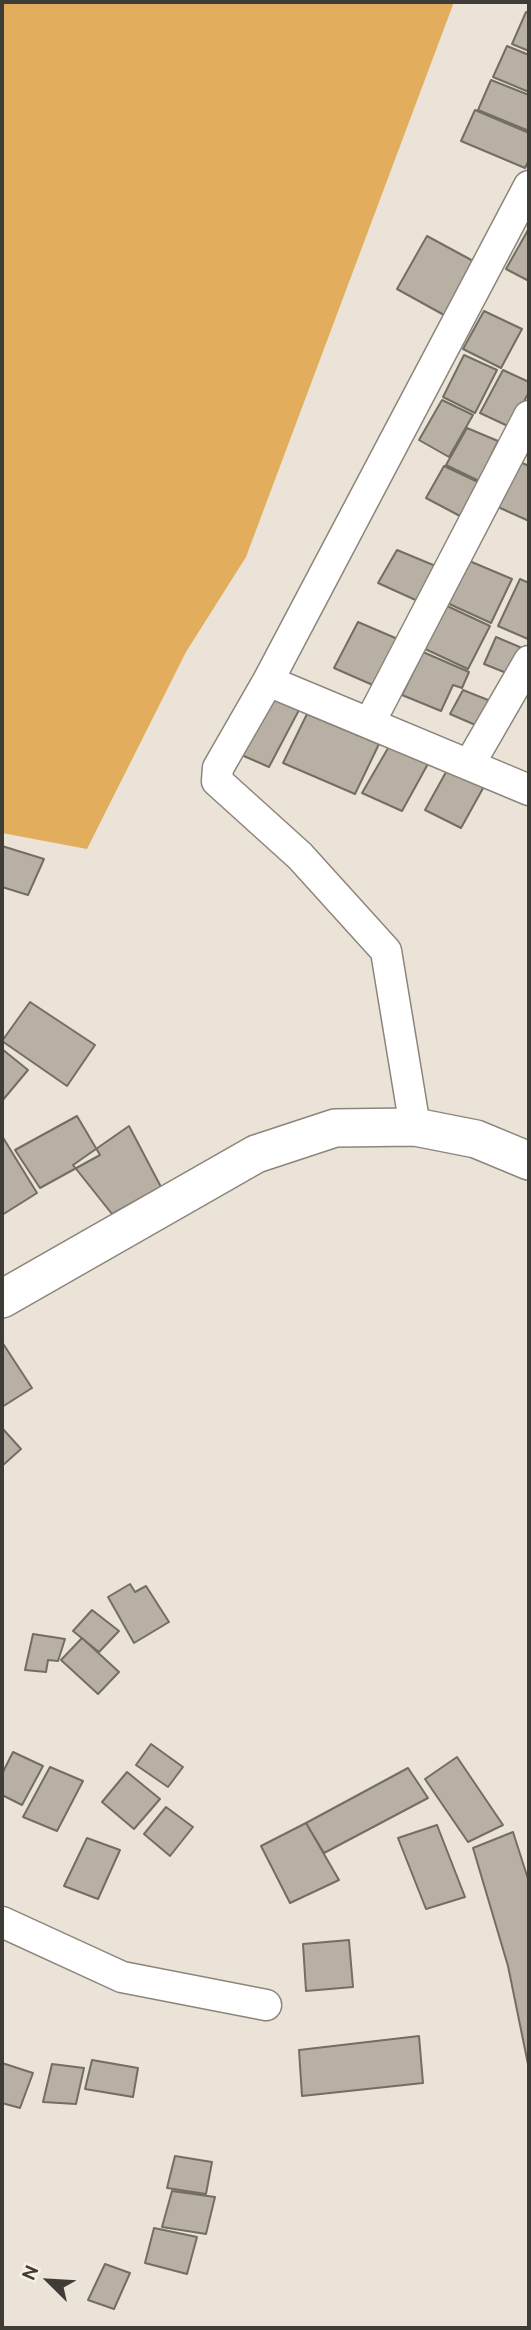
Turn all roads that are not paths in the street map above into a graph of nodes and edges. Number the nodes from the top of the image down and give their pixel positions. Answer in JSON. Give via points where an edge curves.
{"nodes":[{"id":1,"x":529,"y":186,"type":"edge"},
{"id":2,"x":529,"y":416,"type":"edge"},
{"id":3,"x":529,"y":661,"type":"edge"},
{"id":4,"x":268,"y":681,"type":"junction"},
{"id":5,"x":370,"y":722,"type":"junction"},
{"id":6,"x":469,"y":765,"type":"junction"},
{"id":7,"x":529,"y":790,"type":"edge"},
{"id":8,"x":415,"y":1127,"type":"junction"},
{"id":9,"x":529,"y":1161,"type":"edge"},
{"id":10,"x":2,"y":1299,"type":"edge"},
{"id":11,"x":2,"y":1922,"type":"edge"},
{"id":12,"x":266,"y":2005,"type":"dead end"}],
"edges":[{"from":1,"to":4,"type":"street"},
{"from":2,"to":5,"type":"street"},
{"from":3,"to":6,"type":"street"},
{"from":4,"to":5,"type":"street"},
{"from":4,"to":8,"type":"street","via":[[218,768],[217,781],[300,856],[386,951]]},
{"from":5,"to":6,"type":"street"},
{"from":6,"to":7,"type":"street"},
{"from":8,"to":9,"type":"street","via":[[476,1139]]},
{"from":8,"to":10,"type":"street","via":[[335,1128],[256,1154]]},
{"from":11,"to":12,"type":"street","via":[[122,1977]]}]}
